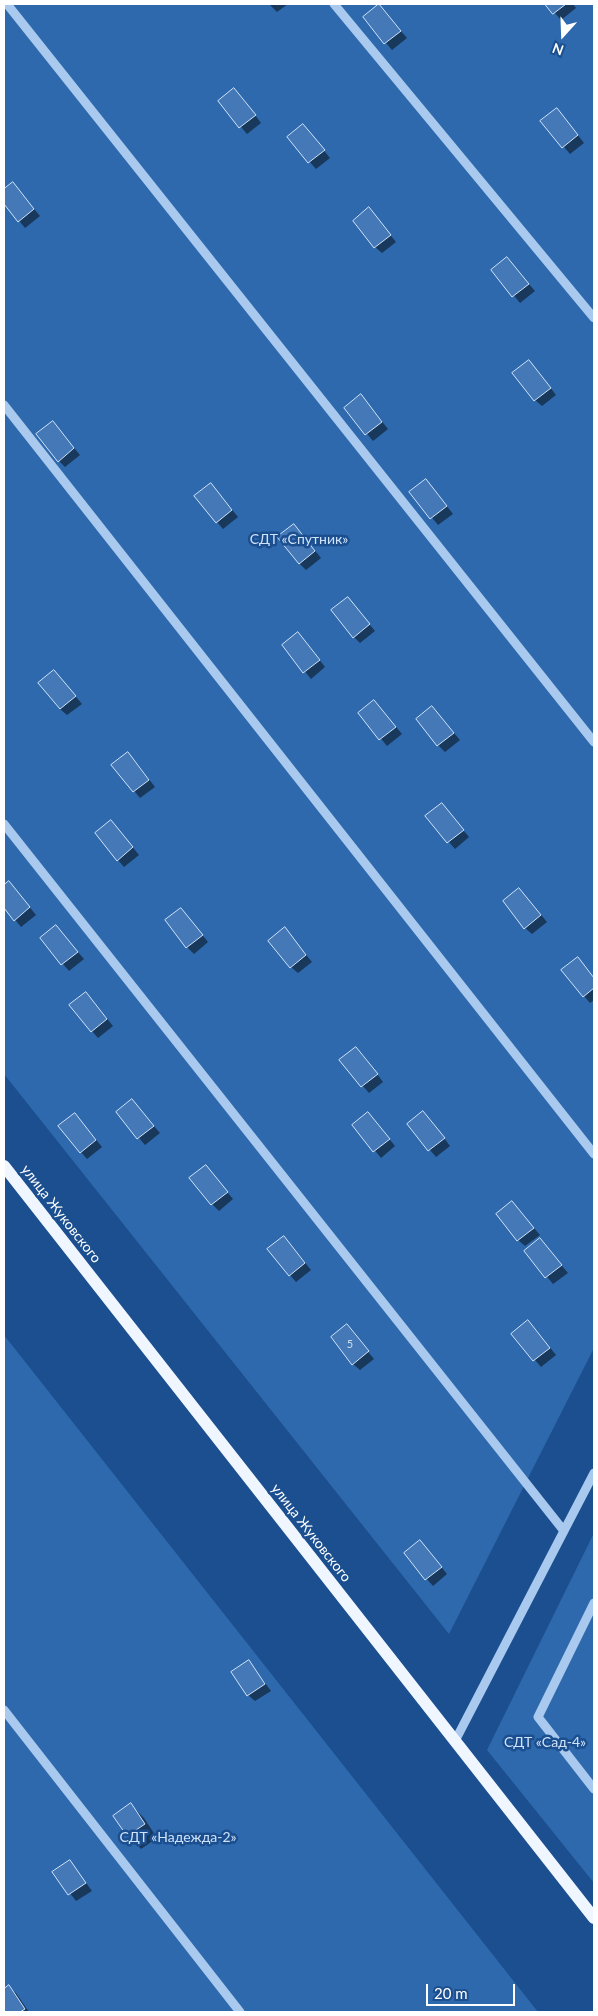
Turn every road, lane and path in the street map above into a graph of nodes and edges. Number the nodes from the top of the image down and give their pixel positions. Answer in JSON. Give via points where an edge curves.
{"nodes":[{"id":1,"x":7,"y":4,"type":"edge"},
{"id":2,"x":334,"y":4,"type":"edge"},
{"id":3,"x":594,"y":318,"type":"edge"},
{"id":4,"x":4,"y":405,"type":"edge"},
{"id":5,"x":594,"y":742,"type":"edge"},
{"id":6,"x":4,"y":824,"type":"edge"},
{"id":7,"x":594,"y":1154,"type":"edge"},
{"id":8,"x":4,"y":1166,"type":"edge"},
{"id":9,"x":594,"y":1472,"type":"edge"},
{"id":10,"x":564,"y":1531,"type":"junction"},
{"id":11,"x":594,"y":1603,"type":"edge"},
{"id":12,"x":4,"y":1710,"type":"edge"},
{"id":13,"x":455,"y":1741,"type":"junction"},
{"id":14,"x":594,"y":1789,"type":"edge"},
{"id":15,"x":594,"y":1918,"type":"edge"},
{"id":16,"x":240,"y":2012,"type":"edge"}],
"edges":[{"from":1,"to":5,"type":"lane"},
{"from":2,"to":3,"type":"lane"},
{"from":4,"to":7,"type":"lane"},
{"from":6,"to":10,"type":"lane"},
{"from":8,"to":13,"type":"main road","name":"улица Жуковского"},
{"from":9,"to":10,"type":"lane"},
{"from":10,"to":13,"type":"lane"},
{"from":11,"to":14,"type":"lane","via":[[538,1716]]},
{"from":12,"to":16,"type":"lane"},
{"from":13,"to":15,"type":"main road","name":"улица Жуковского"}]}
